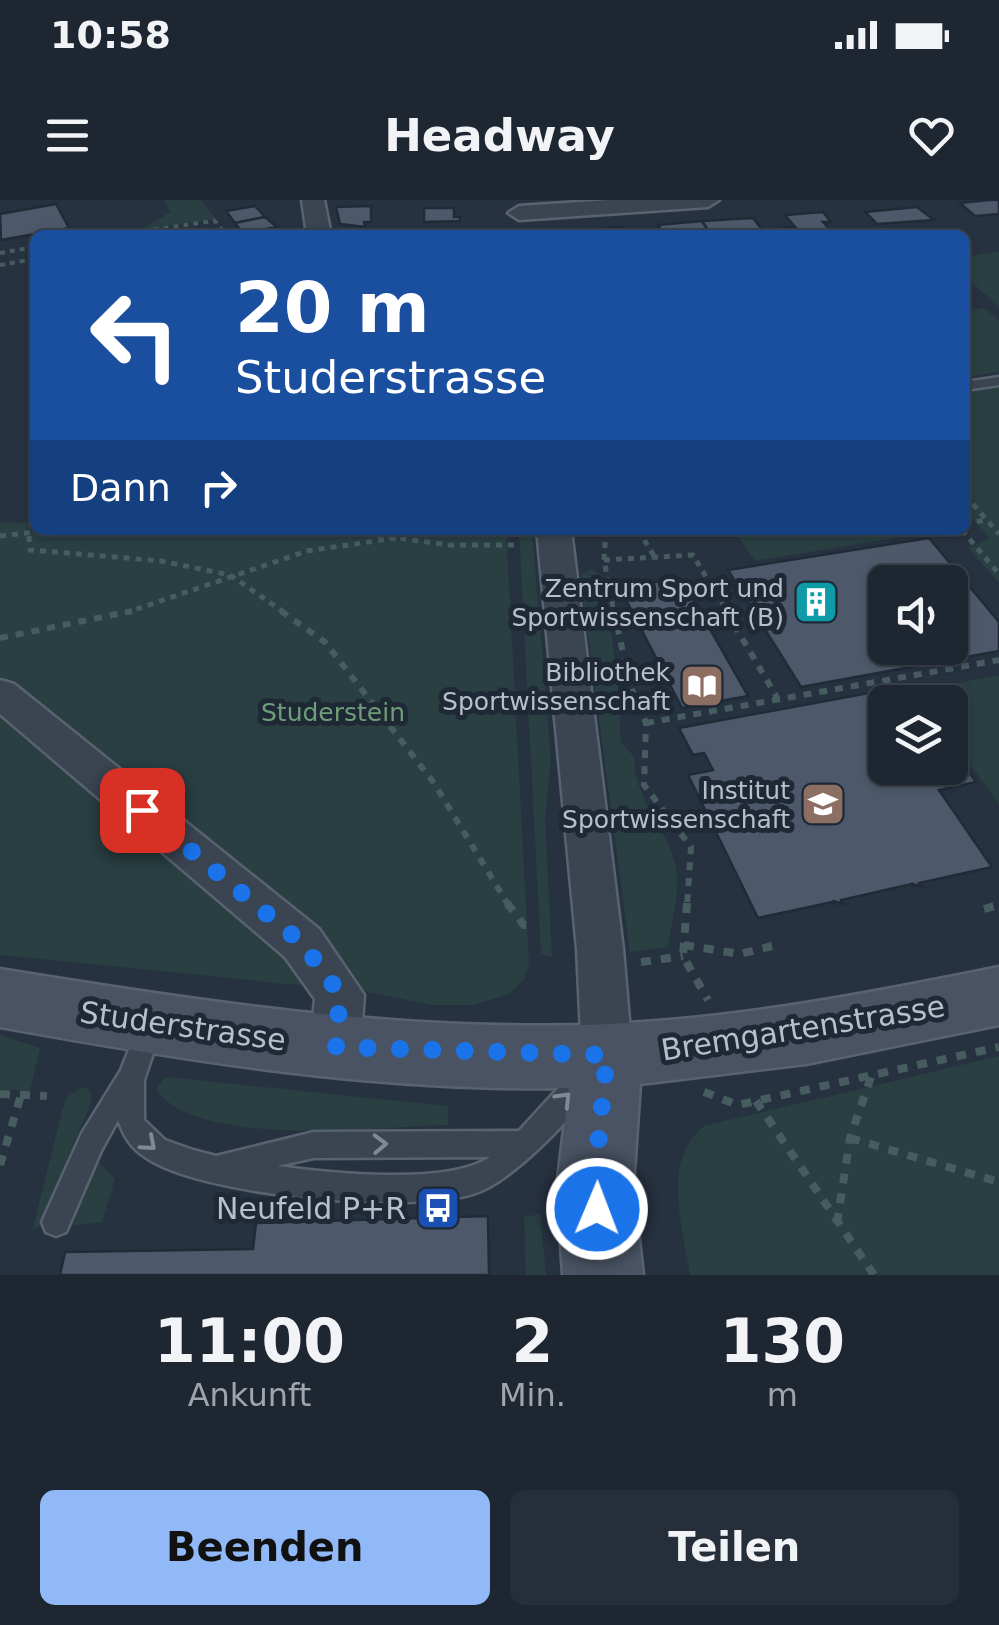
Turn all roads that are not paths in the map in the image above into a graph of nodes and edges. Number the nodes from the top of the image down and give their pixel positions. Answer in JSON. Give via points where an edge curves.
{"nodes":[{"id":1,"x":313,"y":200,"type":"edge"},
{"id":2,"x":708,"y":200,"type":"edge"},
{"id":3,"x":519,"y":216,"type":"edge"},
{"id":4,"x":318,"y":230,"type":"edge"},
{"id":5,"x":999,"y":381,"type":"edge"},
{"id":6,"x":970,"y":385,"type":"edge"},
{"id":7,"x":555,"y":535,"type":"edge"},
{"id":8,"x":0,"y":693,"type":"edge"},
{"id":9,"x":999,"y":996,"type":"edge"},
{"id":10,"x":0,"y":998,"type":"edge"},
{"id":11,"x":336,"y":1047,"type":"junction"},
{"id":12,"x":142,"y":1048,"type":"junction"},
{"id":13,"x":607,"y":1055,"type":"junction"},
{"id":14,"x":521,"y":1144,"type":"junction"},
{"id":15,"x":216,"y":1167,"type":"junction"},
{"id":16,"x":56,"y":1222,"type":"dead end"},
{"id":17,"x":603,"y":1275,"type":"edge"}],
"edges":[{"from":1,"to":4,"type":"street"},
{"from":2,"to":3,"type":"street"},
{"from":5,"to":6,"type":"lane"},
{"from":7,"to":13,"type":"street"},
{"from":8,"to":11,"type":"street","via":[[302,943],[340,994]]},
{"from":9,"to":13,"type":"main road","name":"Bremgartenstrasse","via":[[849,1028]]},
{"from":10,"to":12,"type":"main road","name":"Studerstrasse"},
{"from":11,"to":12,"type":"main road","name":"Studerstrasse"},
{"from":11,"to":13,"type":"main road","name":"Studerstrasse"},
{"from":12,"to":15,"type":"lane","one_way":true,"via":[[130,1118],[143,1143],[176,1162]]},
{"from":12,"to":16,"type":"lane"},
{"from":14,"to":13,"type":"lane","one_way":true},
{"from":13,"to":17,"type":"main road","via":[[594,1186]]},
{"from":15,"to":14,"type":"lane","one_way":true,"via":[[314,1146]]},
{"from":14,"to":15,"type":"lane","via":[[473,1181],[430,1186],[310,1186]]}]}
